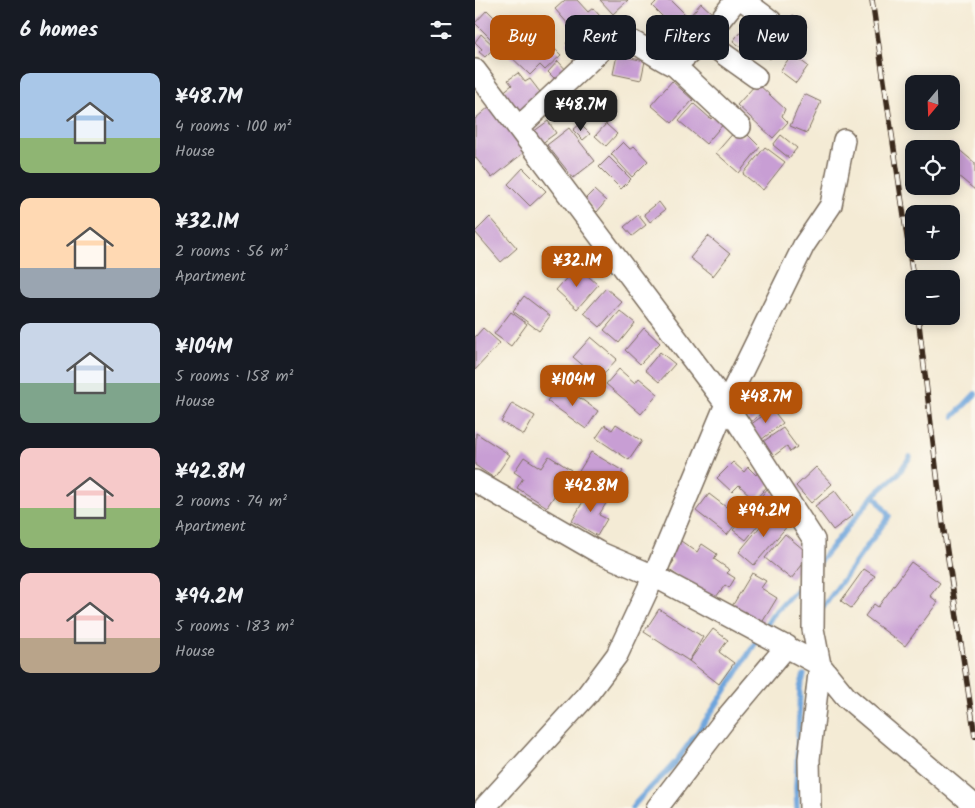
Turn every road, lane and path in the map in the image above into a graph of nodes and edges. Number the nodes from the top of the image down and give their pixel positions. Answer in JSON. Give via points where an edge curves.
{"nodes":[{"id":1,"x":736,"y":0,"type":"edge"},
{"id":2,"x":743,"y":0,"type":"edge"},
{"id":3,"x":724,"y":15,"type":"edge"},
{"id":4,"x":764,"y":15,"type":"edge"},
{"id":5,"x":729,"y":58,"type":"edge"},
{"id":6,"x":682,"y":60,"type":"edge"},
{"id":7,"x":675,"y":66,"type":"junction"},
{"id":8,"x":475,"y":70,"type":"edge"},
{"id":9,"x":756,"y":77,"type":"dead end"},
{"id":10,"x":519,"y":127,"type":"junction"},
{"id":11,"x":740,"y":127,"type":"dead end"},
{"id":12,"x":845,"y":140,"type":"dead end"},
{"id":13,"x":726,"y":404,"type":"junction"},
{"id":14,"x":475,"y":481,"type":"edge"},
{"id":15,"x":654,"y":576,"type":"junction"},
{"id":16,"x":787,"y":646,"type":"junction"},
{"id":17,"x":820,"y":665,"type":"junction"},
{"id":18,"x":975,"y":806,"type":"edge"},
{"id":19,"x":484,"y":808,"type":"edge"},
{"id":20,"x":657,"y":808,"type":"edge"},
{"id":21,"x":810,"y":808,"type":"edge"}],
"edges":[{"from":1,"to":3,"type":"street"},
{"from":2,"to":4,"type":"street"},
{"from":5,"to":9,"type":"street"},
{"from":6,"to":7,"type":"street"},
{"from":7,"to":10,"type":"street","via":[[660,60],[628,37],[615,37]]},
{"from":7,"to":11,"type":"street"},
{"from":8,"to":10,"type":"street"},
{"from":10,"to":13,"type":"street"},
{"from":12,"to":13,"type":"street","via":[[831,205],[805,245]]},
{"from":13,"to":15,"type":"street"},
{"from":13,"to":17,"type":"street","via":[[814,540],[813,629]]},
{"from":14,"to":15,"type":"street","via":[[598,552]]},
{"from":15,"to":16,"type":"street"},
{"from":15,"to":19,"type":"street","via":[[617,654],[587,695]]},
{"from":16,"to":17,"type":"street"},
{"from":16,"to":20,"type":"street"},
{"from":17,"to":18,"type":"street","via":[[846,697]]},
{"from":17,"to":21,"type":"street","via":[[809,759]]}]}
